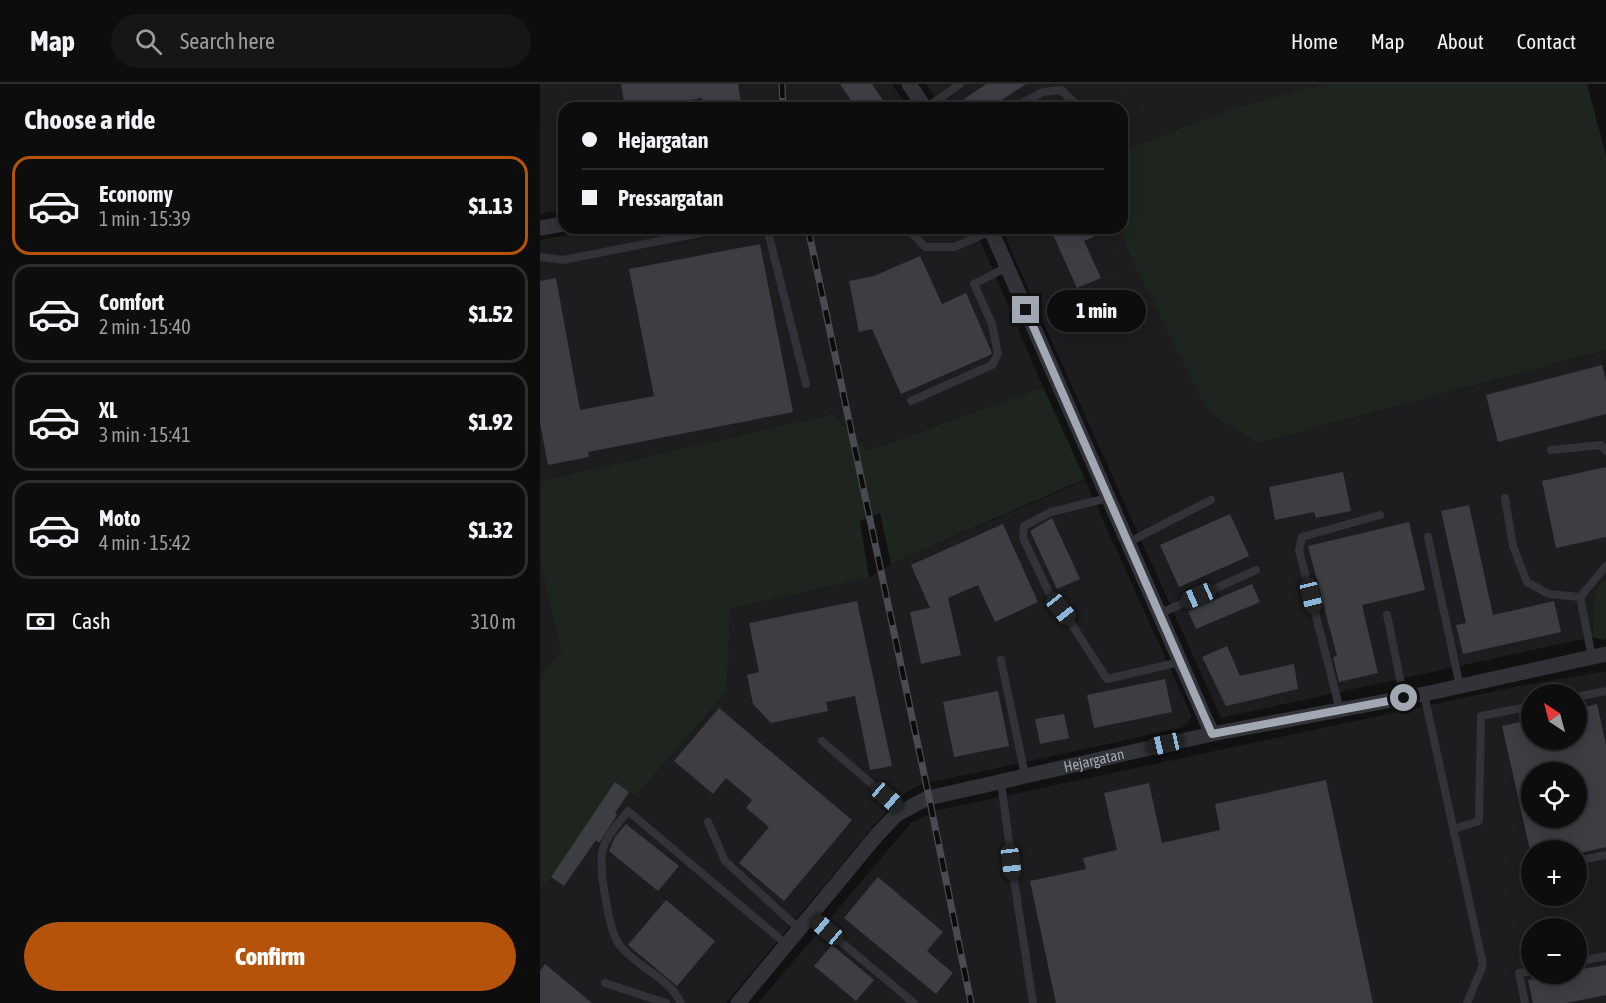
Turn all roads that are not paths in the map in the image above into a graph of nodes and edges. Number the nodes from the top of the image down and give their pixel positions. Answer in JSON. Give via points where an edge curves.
{"nodes":[{"id":1,"x":909,"y":84,"type":"edge"},
{"id":2,"x":960,"y":84,"type":"edge"},
{"id":3,"x":922,"y":102,"type":"edge"},
{"id":4,"x":934,"y":102,"type":"edge"},
{"id":5,"x":1024,"y":102,"type":"edge"},
{"id":6,"x":1073,"y":102,"type":"edge"},
{"id":7,"x":558,"y":225,"type":"edge"},
{"id":8,"x":540,"y":228,"type":"edge"},
{"id":9,"x":695,"y":234,"type":"edge"},
{"id":10,"x":768,"y":234,"type":"edge"},
{"id":11,"x":913,"y":234,"type":"edge"},
{"id":12,"x":980,"y":234,"type":"edge"},
{"id":13,"x":992,"y":234,"type":"edge"},
{"id":14,"x":540,"y":257,"type":"edge"},
{"id":15,"x":1007,"y":267,"type":"junction"},
{"id":16,"x":806,"y":384,"type":"dead end"},
{"id":17,"x":911,"y":401,"type":"dead end"},
{"id":18,"x":1551,"y":450,"type":"dead end"},
{"id":19,"x":1606,"y":451,"type":"edge"},
{"id":20,"x":1108,"y":498,"type":"junction"},
{"id":21,"x":1504,"y":498,"type":"dead end"},
{"id":22,"x":1211,"y":500,"type":"dead end"},
{"id":23,"x":1380,"y":515,"type":"dead end"},
{"id":24,"x":1428,"y":537,"type":"dead end"},
{"id":25,"x":1127,"y":543,"type":"junction"},
{"id":26,"x":1606,"y":566,"type":"edge"},
{"id":27,"x":1256,"y":570,"type":"dead end"},
{"id":28,"x":1580,"y":597,"type":"junction"},
{"id":29,"x":1159,"y":614,"type":"junction"},
{"id":30,"x":1388,"y":615,"type":"dead end"},
{"id":31,"x":1599,"y":655,"type":"edge"},
{"id":32,"x":1001,"y":660,"type":"dead end"},
{"id":33,"x":1180,"y":662,"type":"junction"},
{"id":34,"x":1460,"y":687,"type":"junction"},
{"id":35,"x":1606,"y":691,"type":"edge"},
{"id":36,"x":1424,"y":694,"type":"junction"},
{"id":37,"x":1587,"y":695,"type":"edge"},
{"id":38,"x":1404,"y":698,"type":"junction"},
{"id":39,"x":1521,"y":708,"type":"edge"},
{"id":40,"x":1340,"y":710,"type":"junction"},
{"id":41,"x":1212,"y":734,"type":"junction"},
{"id":42,"x":822,"y":741,"type":"dead end"},
{"id":43,"x":1025,"y":776,"type":"junction"},
{"id":44,"x":1001,"y":781,"type":"junction"},
{"id":45,"x":903,"y":811,"type":"junction"},
{"id":46,"x":708,"y":822,"type":"dead end"},
{"id":47,"x":1454,"y":829,"type":"junction"},
{"id":48,"x":1606,"y":855,"type":"edge"},
{"id":49,"x":1587,"y":859,"type":"edge"},
{"id":50,"x":810,"y":916,"type":"junction"},
{"id":51,"x":799,"y":929,"type":"junction"},
{"id":52,"x":786,"y":944,"type":"junction"},
{"id":53,"x":1606,"y":956,"type":"edge"},
{"id":54,"x":1587,"y":960,"type":"edge"},
{"id":55,"x":605,"y":983,"type":"dead end"},
{"id":56,"x":1521,"y":984,"type":"edge"},
{"id":57,"x":666,"y":1003,"type":"edge"},
{"id":58,"x":681,"y":1003,"type":"edge"},
{"id":59,"x":738,"y":1003,"type":"edge"},
{"id":60,"x":914,"y":1003,"type":"edge"},
{"id":61,"x":1033,"y":1003,"type":"edge"},
{"id":62,"x":1467,"y":1003,"type":"edge"},
{"id":63,"x":1525,"y":1003,"type":"edge"}],
"edges":[{"from":1,"to":3,"type":"street"},
{"from":2,"to":4,"type":"lane"},
{"from":5,"to":6,"type":"lane","via":[[1043,92],[1061,90]]},
{"from":7,"to":8,"type":"street"},
{"from":9,"to":14,"type":"lane","via":[[563,260]]},
{"from":10,"to":16,"type":"lane"},
{"from":11,"to":12,"type":"lane","via":[[925,247],[954,247]]},
{"from":13,"to":15,"type":"street"},
{"from":15,"to":17,"type":"lane","via":[[974,284],[992,324],[998,354],[992,365]]},
{"from":15,"to":20,"type":"street"},
{"from":18,"to":19,"type":"lane","via":[[1601,445]]},
{"from":20,"to":25,"type":"street"},
{"from":20,"to":33,"type":"lane","via":[[1051,512],[1024,526],[1023,538],[1052,599],[1107,679]]},
{"from":21,"to":28,"type":"lane","via":[[1514,546],[1527,582],[1549,594]]},
{"from":22,"to":25,"type":"lane"},
{"from":23,"to":40,"type":"lane","via":[[1302,537],[1299,550]]},
{"from":24,"to":34,"type":"lane"},
{"from":25,"to":29,"type":"street"},
{"from":26,"to":28,"type":"lane"},
{"from":27,"to":29,"type":"lane"},
{"from":28,"to":31,"type":"lane"},
{"from":29,"to":33,"type":"street"},
{"from":30,"to":38,"type":"lane"},
{"from":31,"to":34,"type":"street","name":"Hejargatan"},
{"from":32,"to":43,"type":"lane"},
{"from":33,"to":41,"type":"street"},
{"from":34,"to":36,"type":"street","name":"Hejargatan"},
{"from":35,"to":37,"type":"lane"},
{"from":36,"to":38,"type":"street","name":"Hejargatan"},
{"from":36,"to":47,"type":"lane"},
{"from":38,"to":40,"type":"street","name":"Hejargatan"},
{"from":39,"to":47,"type":"lane","via":[[1481,716],[1479,821]]},
{"from":40,"to":41,"type":"street","name":"Hejargatan"},
{"from":41,"to":43,"type":"street","name":"Hejargatan"},
{"from":42,"to":45,"type":"lane"},
{"from":43,"to":44,"type":"street","name":"Hejargatan"},
{"from":44,"to":45,"type":"street","name":"Hejargatan","via":[[928,798]]},
{"from":44,"to":61,"type":"lane"},
{"from":45,"to":50,"type":"street","name":"Hejargatan","via":[[877,835]]},
{"from":46,"to":51,"type":"lane","via":[[725,861]]},
{"from":47,"to":62,"type":"lane","via":[[1483,965]]},
{"from":48,"to":49,"type":"lane"},
{"from":50,"to":51,"type":"street","name":"Hejargatan"},
{"from":50,"to":60,"type":"lane"},
{"from":51,"to":52,"type":"street","name":"Hejargatan"},
{"from":52,"to":58,"type":"lane","via":[[628,811],[603,847],[600,863],[608,911],[620,946],[676,992]]},
{"from":52,"to":59,"type":"street","name":"Hejargatan"},
{"from":53,"to":54,"type":"lane"},
{"from":55,"to":57,"type":"lane"},
{"from":56,"to":63,"type":"lane"}]}
